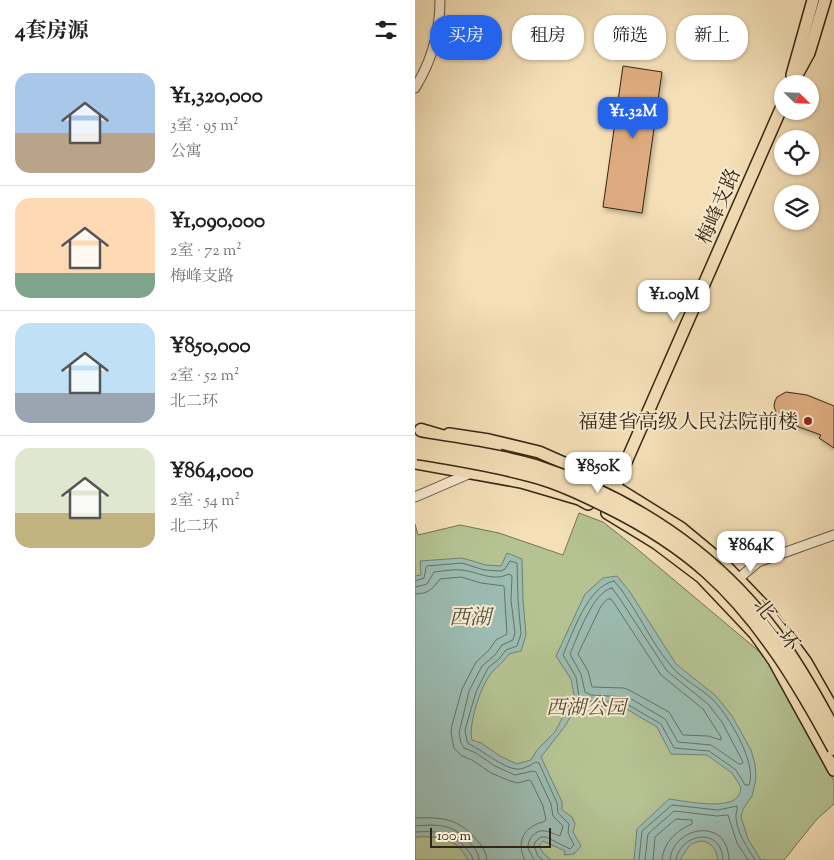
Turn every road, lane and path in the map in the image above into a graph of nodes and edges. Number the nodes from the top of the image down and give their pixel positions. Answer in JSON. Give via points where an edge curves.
{"nodes":[{"id":1,"x":441,"y":0,"type":"edge"},
{"id":2,"x":813,"y":0,"type":"edge"},
{"id":3,"x":825,"y":0,"type":"edge"},
{"id":4,"x":793,"y":75,"type":"edge"},
{"id":5,"x":796,"y":75,"type":"edge"},
{"id":6,"x":415,"y":88,"type":"edge"},
{"id":7,"x":776,"y":120,"type":"edge"},
{"id":8,"x":418,"y":429,"type":"edge"},
{"id":9,"x":417,"y":451,"type":"edge"},
{"id":10,"x":534,"y":466,"type":"junction"},
{"id":11,"x":473,"y":472,"type":"junction"},
{"id":12,"x":615,"y":487,"type":"junction"},
{"id":13,"x":415,"y":497,"type":"edge"},
{"id":14,"x":604,"y":511,"type":"junction"},
{"id":15,"x":834,"y":535,"type":"edge"},
{"id":16,"x":738,"y":579,"type":"junction"},
{"id":17,"x":834,"y":710,"type":"edge"},
{"id":18,"x":834,"y":730,"type":"edge"},
{"id":19,"x":834,"y":749,"type":"edge"},
{"id":20,"x":834,"y":770,"type":"edge"}],
"edges":[{"from":1,"to":6,"type":"street","via":[[433,50]]},
{"from":2,"to":4,"type":"main road"},
{"from":3,"to":5,"type":"main road","via":[[809,53]]},
{"from":7,"to":12,"type":"main road","name":"梅峰支路"},
{"from":8,"to":10,"type":"highway","bridge":true},
{"from":8,"to":12,"type":"main road","via":[[539,452]]},
{"from":9,"to":10,"type":"highway","name":"北二环","bridge":true,"via":[[484,455]]},
{"from":9,"to":11,"type":"main road"},
{"from":9,"to":19,"type":"highway","name":"北二环","bridge":true,"via":[[531,475],[582,494],[666,541],[707,572],[765,638],[791,674]]},
{"from":10,"to":18,"type":"highway","name":"北二环","bridge":true,"via":[[629,505],[713,565],[741,592],[774,632]]},
{"from":11,"to":13,"type":"street"},
{"from":11,"to":14,"type":"main road","via":[[521,482]]},
{"from":12,"to":14,"type":"main road","name":"梅峰支路"},
{"from":12,"to":16,"type":"main road","via":[[681,528]]},
{"from":14,"to":20,"type":"main road","via":[[656,543],[701,577],[755,634],[774,661]]},
{"from":15,"to":16,"type":"street","via":[[758,562]]},
{"from":16,"to":17,"type":"main road","via":[[767,608]]}]}
